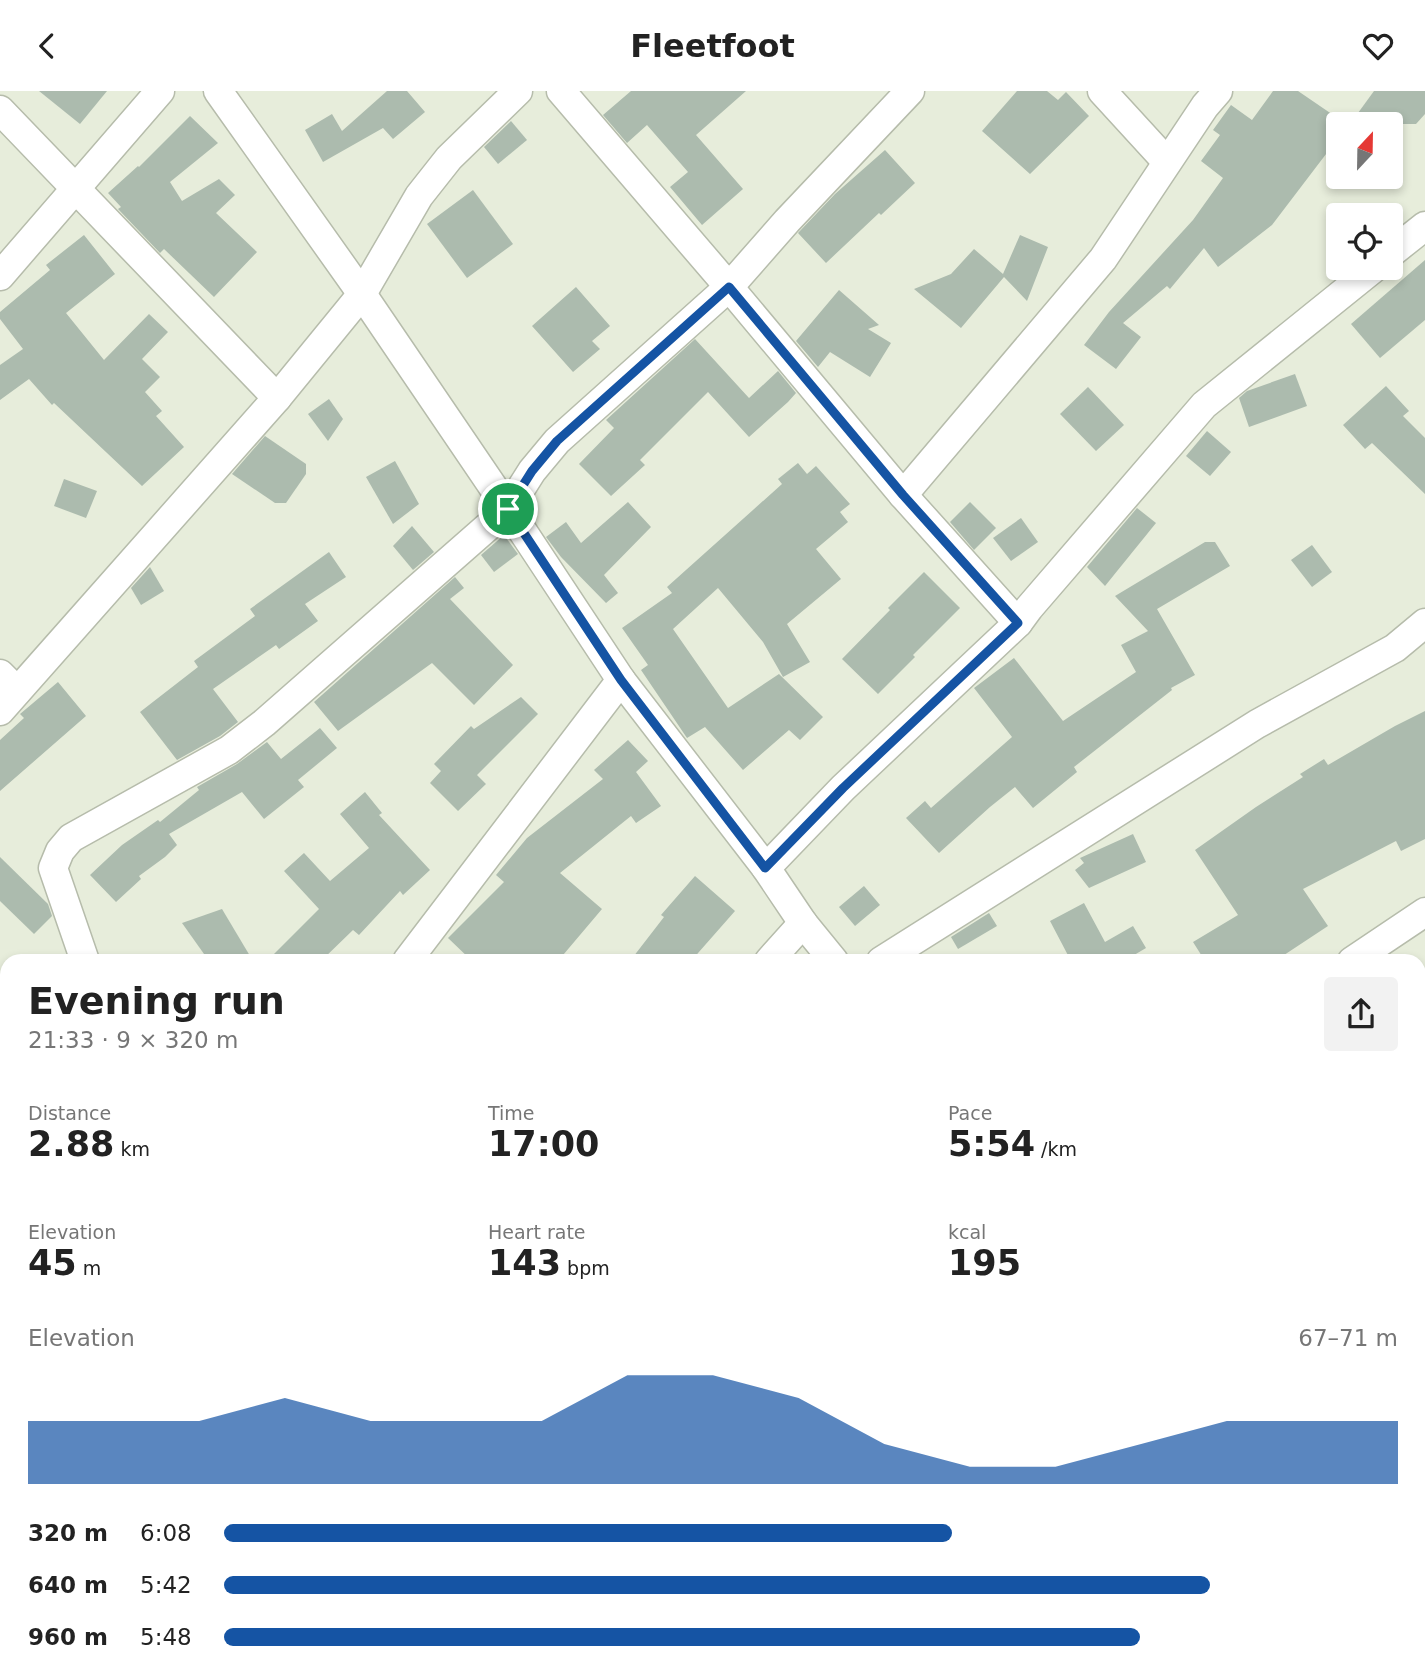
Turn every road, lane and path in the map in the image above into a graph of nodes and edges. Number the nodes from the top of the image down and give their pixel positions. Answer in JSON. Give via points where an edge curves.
{"nodes":[{"id":1,"x":160,"y":91,"type":"edge"},
{"id":2,"x":218,"y":91,"type":"edge"},
{"id":3,"x":518,"y":91,"type":"edge"},
{"id":4,"x":561,"y":91,"type":"edge"},
{"id":5,"x":910,"y":91,"type":"edge"},
{"id":6,"x":1101,"y":91,"type":"edge"},
{"id":7,"x":1218,"y":91,"type":"edge"},
{"id":8,"x":0,"y":110,"type":"edge"},
{"id":9,"x":1167,"y":162,"type":"junction"},
{"id":10,"x":75,"y":189,"type":"junction"},
{"id":11,"x":1425,"y":226,"type":"edge"},
{"id":12,"x":1403,"y":243,"type":"edge"},
{"id":13,"x":0,"y":276,"type":"edge"},
{"id":14,"x":1359,"y":280,"type":"edge"},
{"id":15,"x":729,"y":287,"type":"junction"},
{"id":16,"x":362,"y":295,"type":"junction"},
{"id":17,"x":277,"y":398,"type":"junction"},
{"id":18,"x":903,"y":495,"type":"junction"},
{"id":19,"x":508,"y":509,"type":"junction"},
{"id":20,"x":1018,"y":623,"type":"junction"},
{"id":21,"x":1425,"y":624,"type":"edge"},
{"id":22,"x":621,"y":680,"type":"junction"},
{"id":23,"x":6,"y":692,"type":"edge"},
{"id":24,"x":765,"y":868,"type":"junction"},
{"id":25,"x":1425,"y":912,"type":"edge"},
{"id":26,"x":803,"y":923,"type":"junction"},
{"id":27,"x":83,"y":954,"type":"edge"},
{"id":28,"x":412,"y":954,"type":"edge"},
{"id":29,"x":775,"y":954,"type":"edge"},
{"id":30,"x":828,"y":954,"type":"edge"},
{"id":31,"x":892,"y":954,"type":"edge"},
{"id":32,"x":1362,"y":954,"type":"edge"}],
"edges":[{"from":1,"to":10,"type":"street"},
{"from":2,"to":16,"type":"street"},
{"from":3,"to":16,"type":"street","via":[[418,195]]},
{"from":4,"to":15,"type":"street"},
{"from":5,"to":15,"type":"street"},
{"from":6,"to":9,"type":"street"},
{"from":7,"to":9,"type":"street"},
{"from":8,"to":10,"type":"street"},
{"from":9,"to":18,"type":"street","via":[[1103,259]]},
{"from":10,"to":13,"type":"street"},
{"from":10,"to":17,"type":"street"},
{"from":11,"to":12,"type":"street"},
{"from":14,"to":20,"type":"street","via":[[1205,405]]},
{"from":15,"to":18,"type":"street"},
{"from":15,"to":19,"type":"street","via":[[557,441]]},
{"from":16,"to":17,"type":"street"},
{"from":16,"to":19,"type":"street"},
{"from":17,"to":23,"type":"street"},
{"from":18,"to":20,"type":"street"},
{"from":19,"to":22,"type":"street"},
{"from":19,"to":27,"type":"street","via":[[229,750],[71,838],[53,868]]},
{"from":20,"to":24,"type":"street"},
{"from":21,"to":31,"type":"street","via":[[1395,648],[1257,725]]},
{"from":22,"to":24,"type":"street"},
{"from":22,"to":28,"type":"street"},
{"from":24,"to":26,"type":"street"},
{"from":25,"to":32,"type":"street"},
{"from":26,"to":29,"type":"street"},
{"from":26,"to":30,"type":"street"}]}
